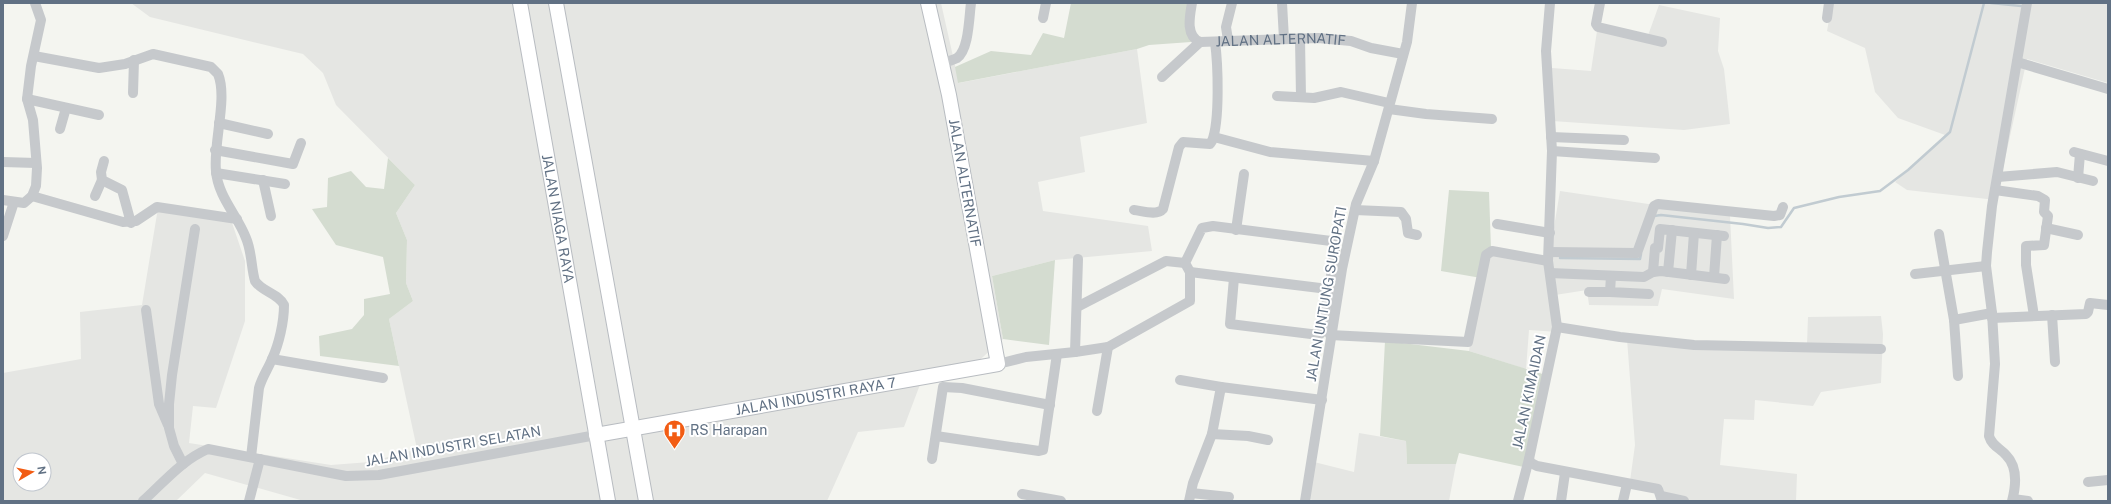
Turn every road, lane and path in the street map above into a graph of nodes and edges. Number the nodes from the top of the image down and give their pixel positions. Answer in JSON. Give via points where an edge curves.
{"nodes":[{"id":1,"x":35,"y":3,"type":"edge"},
{"id":2,"x":520,"y":3,"type":"edge"},
{"id":3,"x":556,"y":3,"type":"edge"},
{"id":4,"x":928,"y":3,"type":"edge"},
{"id":5,"x":971,"y":3,"type":"edge"},
{"id":6,"x":1046,"y":3,"type":"edge"},
{"id":7,"x":1192,"y":3,"type":"edge"},
{"id":8,"x":1232,"y":3,"type":"edge"},
{"id":9,"x":1282,"y":3,"type":"edge"},
{"id":10,"x":1412,"y":3,"type":"edge"},
{"id":11,"x":1550,"y":3,"type":"edge"},
{"id":12,"x":1600,"y":3,"type":"edge"},
{"id":13,"x":1829,"y":3,"type":"edge"},
{"id":14,"x":2027,"y":3,"type":"edge"},
{"id":15,"x":1043,"y":18,"type":"dead end"},
{"id":16,"x":1826,"y":18,"type":"dead end"},
{"id":17,"x":1284,"y":39,"type":"junction"},
{"id":18,"x":1300,"y":39,"type":"junction"},
{"id":19,"x":1228,"y":40,"type":"junction"},
{"id":20,"x":1200,"y":42,"type":"junction"},
{"id":21,"x":1215,"y":42,"type":"junction"},
{"id":22,"x":1662,"y":42,"type":"dead end"},
{"id":23,"x":1403,"y":54,"type":"junction"},
{"id":24,"x":34,"y":56,"type":"junction"},
{"id":25,"x":134,"y":60,"type":"junction"},
{"id":26,"x":2017,"y":62,"type":"junction"},
{"id":27,"x":942,"y":63,"type":"junction"},
{"id":28,"x":1162,"y":77,"type":"dead end"},
{"id":29,"x":2108,"y":89,"type":"edge"},
{"id":30,"x":133,"y":93,"type":"dead end"},
{"id":31,"x":1277,"y":96,"type":"dead end"},
{"id":32,"x":1301,"y":97,"type":"junction"},
{"id":33,"x":27,"y":99,"type":"junction"},
{"id":34,"x":1389,"y":106,"type":"junction"},
{"id":35,"x":66,"y":108,"type":"junction"},
{"id":36,"x":100,"y":115,"type":"dead end"},
{"id":37,"x":1492,"y":119,"type":"dead end"},
{"id":38,"x":219,"y":123,"type":"junction"},
{"id":39,"x":60,"y":129,"type":"dead end"},
{"id":40,"x":268,"y":134,"type":"dead end"},
{"id":41,"x":1214,"y":137,"type":"junction"},
{"id":42,"x":1551,"y":137,"type":"junction"},
{"id":43,"x":1624,"y":140,"type":"dead end"},
{"id":44,"x":301,"y":142,"type":"dead end"},
{"id":45,"x":215,"y":150,"type":"junction"},
{"id":46,"x":1552,"y":151,"type":"junction"},
{"id":47,"x":1655,"y":158,"type":"dead end"},
{"id":48,"x":104,"y":161,"type":"dead end"},
{"id":49,"x":1374,"y":161,"type":"junction"},
{"id":50,"x":2108,"y":161,"type":"edge"},
{"id":51,"x":3,"y":162,"type":"edge"},
{"id":52,"x":36,"y":163,"type":"junction"},
{"id":53,"x":216,"y":173,"type":"junction"},
{"id":54,"x":1244,"y":174,"type":"dead end"},
{"id":55,"x":1998,"y":177,"type":"junction"},
{"id":56,"x":2078,"y":178,"type":"junction"},
{"id":57,"x":102,"y":180,"type":"junction"},
{"id":58,"x":262,"y":180,"type":"junction"},
{"id":59,"x":2093,"y":181,"type":"dead end"},
{"id":60,"x":285,"y":184,"type":"dead end"},
{"id":61,"x":1995,"y":190,"type":"junction"},
{"id":62,"x":32,"y":196,"type":"junction"},
{"id":63,"x":95,"y":196,"type":"dead end"},
{"id":64,"x":3,"y":200,"type":"edge"},
{"id":65,"x":14,"y":202,"type":"junction"},
{"id":66,"x":1784,"y":206,"type":"dead end"},
{"id":67,"x":1134,"y":210,"type":"dead end"},
{"id":68,"x":1355,"y":210,"type":"junction"},
{"id":69,"x":271,"y":216,"type":"dead end"},
{"id":70,"x":237,"y":219,"type":"junction"},
{"id":71,"x":131,"y":223,"type":"junction"},
{"id":72,"x":1497,"y":224,"type":"dead end"},
{"id":73,"x":2046,"y":228,"type":"junction"},
{"id":74,"x":195,"y":229,"type":"dead end"},
{"id":75,"x":1236,"y":230,"type":"junction"},
{"id":76,"x":1672,"y":230,"type":"junction"},
{"id":77,"x":1550,"y":233,"type":"junction"},
{"id":78,"x":1694,"y":233,"type":"junction"},
{"id":79,"x":1939,"y":234,"type":"dead end"},
{"id":80,"x":1417,"y":235,"type":"dead end"},
{"id":81,"x":2078,"y":235,"type":"dead end"},
{"id":82,"x":3,"y":236,"type":"edge"},
{"id":83,"x":1548,"y":256,"type":"junction"},
{"id":84,"x":1078,"y":259,"type":"dead end"},
{"id":85,"x":1185,"y":263,"type":"junction"},
{"id":86,"x":1986,"y":266,"type":"junction"},
{"id":87,"x":1946,"y":271,"type":"junction"},
{"id":88,"x":1190,"y":272,"type":"junction"},
{"id":89,"x":1653,"y":272,"type":"junction"},
{"id":90,"x":1668,"y":272,"type":"junction"},
{"id":91,"x":1550,"y":274,"type":"junction"},
{"id":92,"x":1915,"y":274,"type":"dead end"},
{"id":93,"x":1691,"y":275,"type":"junction"},
{"id":94,"x":1611,"y":276,"type":"junction"},
{"id":95,"x":1714,"y":277,"type":"junction"},
{"id":96,"x":1234,"y":278,"type":"junction"},
{"id":97,"x":1725,"y":279,"type":"dead end"},
{"id":98,"x":1328,"y":289,"type":"junction"},
{"id":99,"x":1589,"y":292,"type":"dead end"},
{"id":100,"x":1610,"y":292,"type":"junction"},
{"id":101,"x":1649,"y":294,"type":"dead end"},
{"id":102,"x":2108,"y":304,"type":"edge"},
{"id":103,"x":1077,"y":307,"type":"junction"},
{"id":104,"x":146,"y":310,"type":"dead end"},
{"id":105,"x":1992,"y":315,"type":"junction"},
{"id":106,"x":2052,"y":315,"type":"junction"},
{"id":107,"x":2034,"y":316,"type":"junction"},
{"id":108,"x":1954,"y":320,"type":"junction"},
{"id":109,"x":1557,"y":327,"type":"junction"},
{"id":110,"x":1330,"y":335,"type":"junction"},
{"id":111,"x":1108,"y":347,"type":"junction"},
{"id":112,"x":1881,"y":349,"type":"dead end"},
{"id":113,"x":1075,"y":352,"type":"junction"},
{"id":114,"x":1057,"y":354,"type":"junction"},
{"id":115,"x":272,"y":359,"type":"junction"},
{"id":116,"x":2055,"y":362,"type":"dead end"},
{"id":117,"x":998,"y":364,"type":"junction"},
{"id":118,"x":1958,"y":376,"type":"dead end"},
{"id":119,"x":383,"y":378,"type":"dead end"},
{"id":120,"x":1180,"y":380,"type":"dead end"},
{"id":121,"x":1221,"y":387,"type":"junction"},
{"id":122,"x":1322,"y":400,"type":"junction"},
{"id":123,"x":1050,"y":405,"type":"junction"},
{"id":124,"x":1097,"y":411,"type":"dead end"},
{"id":125,"x":169,"y":428,"type":"junction"},
{"id":126,"x":633,"y":428,"type":"junction"},
{"id":127,"x":1212,"y":434,"type":"junction"},
{"id":128,"x":596,"y":435,"type":"junction"},
{"id":129,"x":936,"y":436,"type":"junction"},
{"id":130,"x":1268,"y":440,"type":"dead end"},
{"id":131,"x":255,"y":458,"type":"junction"},
{"id":132,"x":932,"y":459,"type":"dead end"},
{"id":133,"x":1529,"y":459,"type":"junction"},
{"id":134,"x":183,"y":464,"type":"junction"},
{"id":135,"x":1565,"y":473,"type":"junction"},
{"id":136,"x":2108,"y":480,"type":"edge"},
{"id":137,"x":2088,"y":482,"type":"dead end"},
{"id":138,"x":1627,"y":484,"type":"junction"},
{"id":139,"x":1022,"y":494,"type":"dead end"},
{"id":140,"x":1229,"y":496,"type":"dead end"},
{"id":141,"x":1190,"y":497,"type":"edge"},
{"id":142,"x":1662,"y":499,"type":"edge"},
{"id":143,"x":2013,"y":500,"type":"edge"},
{"id":144,"x":144,"y":501,"type":"edge"},
{"id":145,"x":249,"y":501,"type":"edge"},
{"id":146,"x":608,"y":501,"type":"edge"},
{"id":147,"x":646,"y":501,"type":"edge"},
{"id":148,"x":1061,"y":501,"type":"edge"},
{"id":149,"x":1305,"y":501,"type":"edge"},
{"id":150,"x":1518,"y":501,"type":"edge"},
{"id":151,"x":1561,"y":501,"type":"edge"},
{"id":152,"x":1623,"y":501,"type":"edge"},
{"id":153,"x":1684,"y":501,"type":"edge"},
{"id":154,"x":2028,"y":501,"type":"edge"}],
"edges":[{"from":1,"to":24,"type":"street","via":[[41,20]]},
{"from":2,"to":128,"type":"main road","name":"JALAN NIAGA RAYA"},
{"from":3,"to":126,"type":"main road"},
{"from":4,"to":27,"type":"main road","name":"JALAN ALTERNATIF"},
{"from":5,"to":27,"type":"street","via":[[967,36],[961,53],[957,58]]},
{"from":6,"to":15,"type":"street"},
{"from":7,"to":20,"type":"street","name":"JALAN ALTERNATIF","via":[[1191,33]]},
{"from":8,"to":19,"type":"street","via":[[1226,27]]},
{"from":9,"to":17,"type":"street"},
{"from":10,"to":23,"type":"street","name":"JALAN UNTUNG SUROPATI"},
{"from":11,"to":42,"type":"street","name":"JALAN KIMAIDAN","via":[[1546,51]]},
{"from":12,"to":22,"type":"street","via":[[1596,24],[1598,27]]},
{"from":13,"to":16,"type":"street"},
{"from":14,"to":26,"type":"street"},
{"from":17,"to":18,"type":"street","name":"JALAN ALTERNATIF"},
{"from":17,"to":19,"type":"street","name":"JALAN ALTERNATIF"},
{"from":18,"to":23,"type":"street","name":"JALAN ALTERNATIF","via":[[1351,41]]},
{"from":18,"to":32,"type":"street"},
{"from":19,"to":21,"type":"street","name":"JALAN ALTERNATIF"},
{"from":20,"to":21,"type":"street","name":"JALAN ALTERNATIF"},
{"from":20,"to":28,"type":"street"},
{"from":21,"to":41,"type":"street","via":[[1217,94]]},
{"from":23,"to":34,"type":"street","name":"JALAN UNTUNG SUROPATI"},
{"from":24,"to":25,"type":"street","via":[[99,68]]},
{"from":24,"to":33,"type":"street"},
{"from":25,"to":30,"type":"street"},
{"from":25,"to":38,"type":"street","via":[[153,54],[211,67],[220,78]]},
{"from":26,"to":29,"type":"street"},
{"from":26,"to":55,"type":"street"},
{"from":27,"to":117,"type":"main road","name":"JALAN ALTERNATIF"},
{"from":31,"to":32,"type":"street"},
{"from":32,"to":34,"type":"street","via":[[1322,98],[1341,92]]},
{"from":33,"to":35,"type":"street"},
{"from":33,"to":52,"type":"street","via":[[34,128]]},
{"from":34,"to":37,"type":"street","via":[[1430,115]]},
{"from":34,"to":49,"type":"street","name":"JALAN UNTUNG SUROPATI"},
{"from":35,"to":36,"type":"street"},
{"from":35,"to":39,"type":"street"},
{"from":38,"to":40,"type":"street"},
{"from":38,"to":45,"type":"street"},
{"from":41,"to":49,"type":"street","via":[[1270,152]]},
{"from":41,"to":67,"type":"street","via":[[1210,144],[1190,141],[1180,144],[1161,211],[1154,213]]},
{"from":42,"to":43,"type":"street"},
{"from":42,"to":46,"type":"street","name":"JALAN KIMAIDAN"},
{"from":44,"to":45,"type":"street","via":[[293,164]]},
{"from":45,"to":53,"type":"street"},
{"from":46,"to":47,"type":"street"},
{"from":46,"to":77,"type":"street","name":"JALAN KIMAIDAN"},
{"from":48,"to":57,"type":"street"},
{"from":49,"to":68,"type":"street","name":"JALAN UNTUNG SUROPATI"},
{"from":50,"to":56,"type":"street","via":[[2077,153]]},
{"from":51,"to":52,"type":"street"},
{"from":52,"to":62,"type":"street","via":[[36,186]]},
{"from":53,"to":58,"type":"street"},
{"from":53,"to":70,"type":"street","via":[[221,190]]},
{"from":54,"to":75,"type":"street"},
{"from":55,"to":56,"type":"street","via":[[2057,172]]},
{"from":55,"to":61,"type":"street"},
{"from":56,"to":59,"type":"street"},
{"from":57,"to":63,"type":"street"},
{"from":57,"to":71,"type":"street","via":[[122,190]]},
{"from":58,"to":60,"type":"street"},
{"from":58,"to":69,"type":"street"},
{"from":61,"to":73,"type":"street","via":[[2043,198],[2044,212],[2048,216]]},
{"from":61,"to":86,"type":"street"},
{"from":62,"to":65,"type":"street","via":[[24,202]]},
{"from":62,"to":71,"type":"street"},
{"from":64,"to":65,"type":"street"},
{"from":65,"to":82,"type":"street"},
{"from":66,"to":83,"type":"street","via":[[1780,215],[1774,216],[1658,204],[1654,206],[1637,253]]},
{"from":68,"to":80,"type":"street","via":[[1400,212],[1406,219],[1408,233]]},
{"from":68,"to":110,"type":"street","name":"JALAN UNTUNG SUROPATI"},
{"from":70,"to":71,"type":"street","via":[[157,207]]},
{"from":70,"to":115,"type":"street","via":[[247,239],[255,281],[284,305]]},
{"from":72,"to":77,"type":"street"},
{"from":73,"to":81,"type":"street"},
{"from":73,"to":107,"type":"street","via":[[2044,246],[2026,246],[2026,265]]},
{"from":74,"to":125,"type":"street","via":[[172,375]]},
{"from":75,"to":85,"type":"street","via":[[1213,226],[1202,228]]},
{"from":75,"to":98,"type":"street","via":[[1334,242],[1336,246]]},
{"from":76,"to":78,"type":"street"},
{"from":76,"to":89,"type":"street","via":[[1656,228],[1658,248],[1655,248]]},
{"from":76,"to":90,"type":"street"},
{"from":77,"to":83,"type":"street","name":"JALAN KIMAIDAN"},
{"from":78,"to":93,"type":"street"},
{"from":78,"to":95,"type":"street","via":[[1720,236]]},
{"from":79,"to":87,"type":"street"},
{"from":83,"to":91,"type":"street","name":"JALAN KIMAIDAN"},
{"from":83,"to":110,"type":"street","via":[[1492,251],[1486,255],[1468,342]]},
{"from":84,"to":103,"type":"street"},
{"from":85,"to":88,"type":"street"},
{"from":85,"to":103,"type":"street","via":[[1166,261]]},
{"from":86,"to":87,"type":"street"},
{"from":86,"to":105,"type":"street"},
{"from":87,"to":92,"type":"street"},
{"from":87,"to":108,"type":"street"},
{"from":88,"to":96,"type":"street"},
{"from":88,"to":111,"type":"street","via":[[1191,294],[1188,302]]},
{"from":89,"to":90,"type":"street"},
{"from":89,"to":94,"type":"street","via":[[1644,277]]},
{"from":90,"to":93,"type":"street"},
{"from":91,"to":94,"type":"street"},
{"from":91,"to":109,"type":"street","name":"JALAN KIMAIDAN"},
{"from":93,"to":95,"type":"street"},
{"from":94,"to":100,"type":"street"},
{"from":95,"to":97,"type":"street"},
{"from":96,"to":98,"type":"street"},
{"from":96,"to":98,"type":"street","via":[[1230,324],[1317,336],[1322,332]]},
{"from":99,"to":100,"type":"street"},
{"from":100,"to":101,"type":"street"},
{"from":102,"to":106,"type":"street","via":[[2090,303],[2086,314]]},
{"from":103,"to":113,"type":"street"},
{"from":104,"to":125,"type":"street","via":[[159,404]]},
{"from":105,"to":107,"type":"street"},
{"from":105,"to":108,"type":"street"},
{"from":105,"to":143,"type":"street","via":[[1995,364],[1989,436],[1993,445],[2012,462],[2015,485]]},
{"from":106,"to":107,"type":"street"},
{"from":106,"to":116,"type":"street"},
{"from":108,"to":118,"type":"street"},
{"from":109,"to":112,"type":"street","via":[[1620,337],[1694,344]]},
{"from":109,"to":133,"type":"street","name":"JALAN KIMAIDAN"},
{"from":110,"to":122,"type":"street","name":"JALAN UNTUNG SUROPATI"},
{"from":111,"to":113,"type":"street"},
{"from":111,"to":124,"type":"street"},
{"from":113,"to":114,"type":"street"},
{"from":114,"to":117,"type":"street","via":[[1026,357]]},
{"from":114,"to":123,"type":"street"},
{"from":115,"to":119,"type":"street"},
{"from":115,"to":131,"type":"street","via":[[259,388]]},
{"from":117,"to":126,"type":"main road","name":"JALAN INDUSTRI RAYA 7"},
{"from":120,"to":121,"type":"street"},
{"from":121,"to":122,"type":"street"},
{"from":121,"to":127,"type":"street"},
{"from":122,"to":149,"type":"street","name":"JALAN UNTUNG SUROPATI"},
{"from":123,"to":129,"type":"street","via":[[1043,450]]},
{"from":123,"to":129,"type":"street","via":[[962,388],[943,387]]},
{"from":125,"to":134,"type":"street"},
{"from":126,"to":128,"type":"main road","name":"JALAN INDUSTRI RAYA 7"},
{"from":126,"to":147,"type":"main road"},
{"from":127,"to":130,"type":"street"},
{"from":127,"to":141,"type":"street"},
{"from":128,"to":131,"type":"street","name":"JALAN INDUSTRI SELATAN","via":[[380,475],[346,476],[305,470]]},
{"from":128,"to":146,"type":"main road","name":"JALAN NIAGA RAYA"},
{"from":129,"to":132,"type":"street"},
{"from":131,"to":134,"type":"street","name":"JALAN INDUSTRI SELATAN","via":[[208,450],[193,456]]},
{"from":131,"to":145,"type":"street"},
{"from":133,"to":135,"type":"street","name":"JALAN KIMAIDAN","via":[[1534,466]]},
{"from":133,"to":150,"type":"street"},
{"from":134,"to":144,"type":"street","name":"JALAN INDUSTRI SELATAN"},
{"from":135,"to":138,"type":"street","name":"JALAN KIMAIDAN"},
{"from":135,"to":151,"type":"street"},
{"from":136,"to":137,"type":"street"},
{"from":138,"to":142,"type":"street","name":"JALAN KIMAIDAN","via":[[1658,489]]},
{"from":138,"to":152,"type":"street"},
{"from":139,"to":148,"type":"street"},
{"from":140,"to":141,"type":"street"},
{"from":142,"to":153,"type":"street"},
{"from":143,"to":154,"type":"street"}]}
